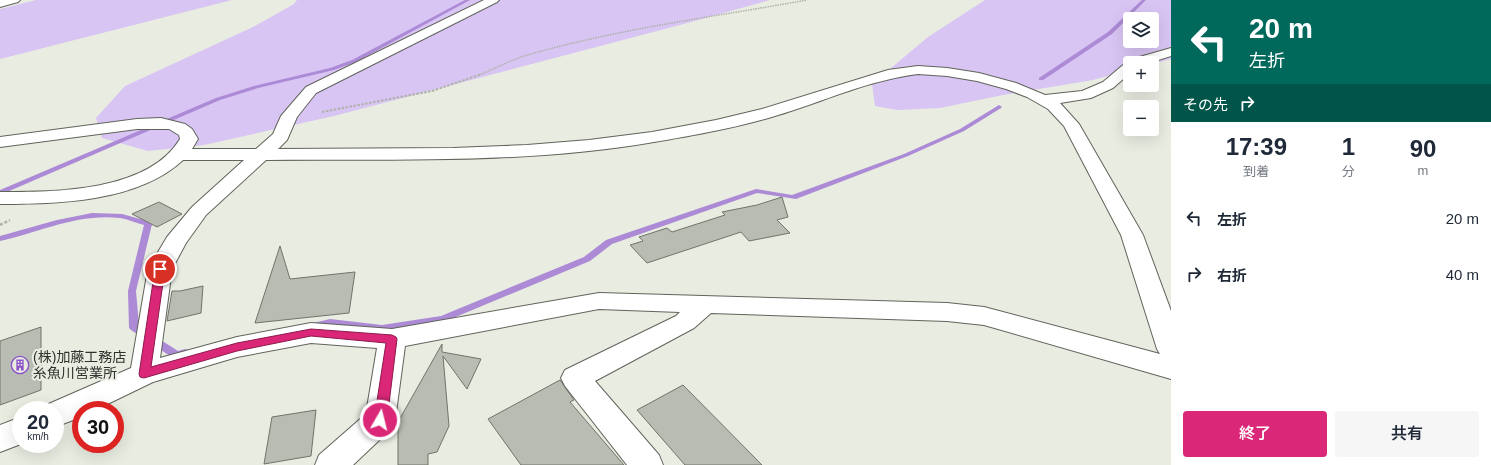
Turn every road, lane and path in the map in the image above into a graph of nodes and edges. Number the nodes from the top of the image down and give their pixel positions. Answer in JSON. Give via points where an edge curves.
{"nodes":[{"id":1,"x":14,"y":0,"type":"edge"},
{"id":2,"x":493,"y":0,"type":"edge"},
{"id":3,"x":807,"y":0,"type":"edge"},
{"id":4,"x":0,"y":4,"type":"edge"},
{"id":5,"x":1171,"y":52,"type":"edge"},
{"id":6,"x":1158,"y":56,"type":"edge"},
{"id":7,"x":1123,"y":72,"type":"edge"},
{"id":8,"x":1043,"y":100,"type":"junction"},
{"id":9,"x":290,"y":116,"type":"junction"},
{"id":10,"x":0,"y":142,"type":"edge"},
{"id":11,"x":180,"y":154,"type":"junction"},
{"id":12,"x":261,"y":154,"type":"junction"},
{"id":13,"x":0,"y":198,"type":"edge"},
{"id":14,"x":705,"y":304,"type":"junction"},
{"id":15,"x":392,"y":339,"type":"junction"},
{"id":16,"x":1171,"y":349,"type":"edge"},
{"id":17,"x":1171,"y":368,"type":"edge"},
{"id":18,"x":144,"y":374,"type":"junction"},
{"id":19,"x":64,"y":411,"type":"edge"},
{"id":20,"x":12,"y":434,"type":"edge"},
{"id":21,"x":0,"y":439,"type":"edge"},
{"id":22,"x":331,"y":465,"type":"edge"},
{"id":23,"x":647,"y":465,"type":"edge"}],
"edges":[{"from":1,"to":4,"type":"street"},
{"from":2,"to":9,"type":"street","via":[[311,90]]},
{"from":3,"to":9,"type":"path","via":[[565,45],[522,57],[432,90]]},
{"from":5,"to":6,"type":"street"},
{"from":7,"to":8,"type":"street","via":[[1108,85],[1085,95]]},
{"from":8,"to":12,"type":"street","via":[[1011,86],[979,77],[918,70],[893,73],[767,113],[652,137],[527,150]]},
{"from":8,"to":16,"type":"street","via":[[1054,106],[1071,124],[1132,235]]},
{"from":9,"to":12,"type":"street","via":[[281,136]]},
{"from":10,"to":11,"type":"street","via":[[137,124],[158,124],[175,126],[184,131],[189,139],[186,148]]},
{"from":11,"to":12,"type":"street"},
{"from":11,"to":13,"type":"street","via":[[167,165],[147,175],[93,193],[61,197]]},
{"from":12,"to":18,"type":"street","via":[[199,211],[175,242],[160,269]]},
{"from":14,"to":15,"type":"street","via":[[599,301]]},
{"from":14,"to":17,"type":"street","via":[[947,312],[984,316]]},
{"from":14,"to":23,"type":"street","via":[[685,322],[575,378]]},
{"from":15,"to":18,"type":"street","via":[[311,332],[237,347]]},
{"from":15,"to":22,"type":"street","via":[[380,420]]},
{"from":18,"to":19,"type":"street"},
{"from":20,"to":21,"type":"street"}]}
